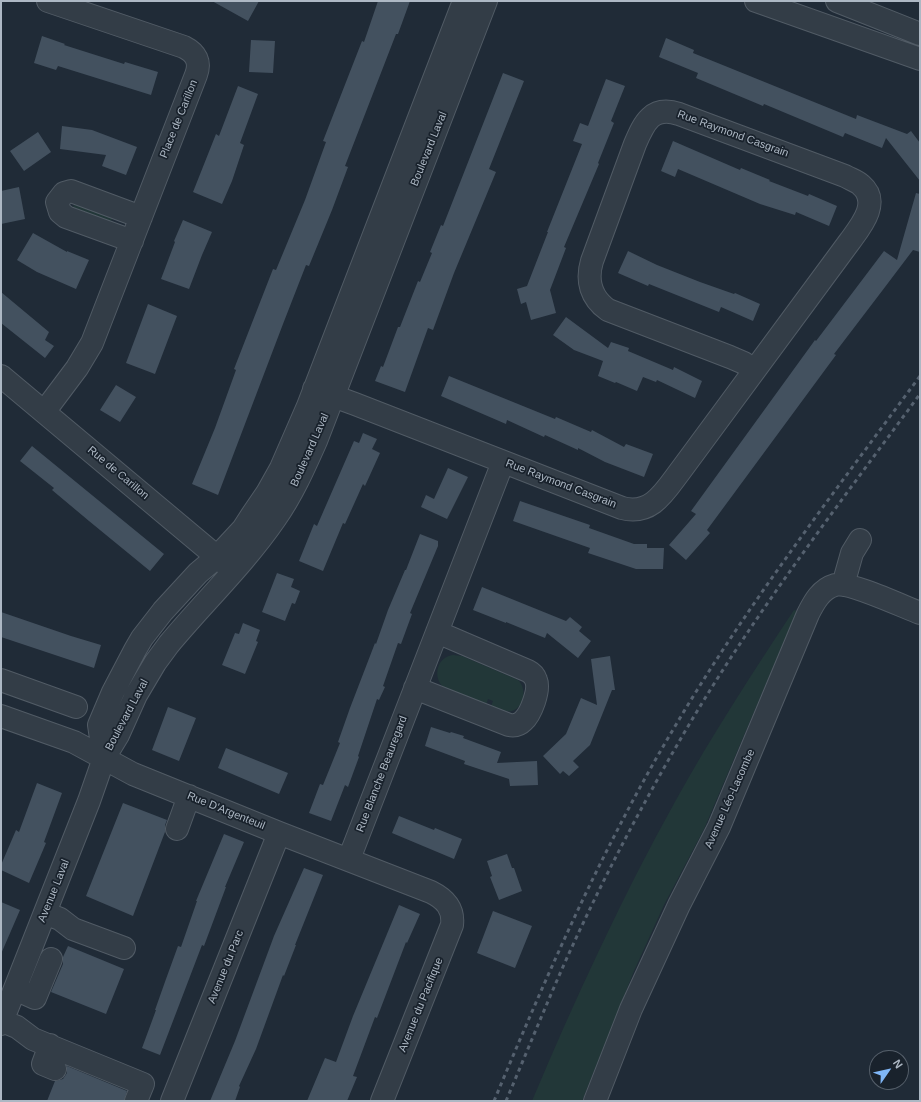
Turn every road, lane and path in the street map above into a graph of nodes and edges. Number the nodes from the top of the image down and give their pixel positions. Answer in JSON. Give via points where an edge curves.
{"nodes":[{"id":1,"x":48,"y":1,"type":"edge"},
{"id":2,"x":464,"y":1,"type":"edge"},
{"id":3,"x":486,"y":1,"type":"edge"},
{"id":4,"x":756,"y":1,"type":"edge"},
{"id":5,"x":837,"y":1,"type":"edge"},
{"id":6,"x":920,"y":34,"type":"edge"},
{"id":7,"x":920,"y":59,"type":"edge"},
{"id":8,"x":141,"y":217,"type":"junction"},
{"id":9,"x":132,"y":241,"type":"junction"},
{"id":10,"x":754,"y":371,"type":"junction"},
{"id":11,"x":1,"y":376,"type":"edge"},
{"id":12,"x":324,"y":393,"type":"junction"},
{"id":13,"x":44,"y":412,"type":"junction"},
{"id":14,"x":503,"y":462,"type":"junction"},
{"id":15,"x":860,"y":540,"type":"dead end"},
{"id":16,"x":218,"y":557,"type":"junction"},
{"id":17,"x":234,"y":571,"type":"junction"},
{"id":18,"x":843,"y":585,"type":"junction"},
{"id":19,"x":920,"y":614,"type":"edge"},
{"id":20,"x":437,"y":632,"type":"junction"},
{"id":21,"x":1,"y":680,"type":"edge"},
{"id":22,"x":415,"y":688,"type":"junction"},
{"id":23,"x":76,"y":707,"type":"dead end"},
{"id":24,"x":1,"y":716,"type":"edge"},
{"id":25,"x":104,"y":758,"type":"junction"},
{"id":26,"x":189,"y":796,"type":"junction"},
{"id":27,"x":177,"y":829,"type":"dead end"},
{"id":28,"x":279,"y":833,"type":"junction"},
{"id":29,"x":348,"y":859,"type":"junction"},
{"id":30,"x":450,"y":907,"type":"joint"},
{"id":31,"x":45,"y":913,"type":"junction"},
{"id":32,"x":124,"y":948,"type":"dead end"},
{"id":33,"x":51,"y":959,"type":"dead end"},
{"id":34,"x":15,"y":989,"type":"junction"},
{"id":35,"x":2,"y":1022,"type":"edge"},
{"id":36,"x":50,"y":1045,"type":"junction"},
{"id":37,"x":55,"y":1069,"type":"dead end"},
{"id":38,"x":136,"y":1101,"type":"edge"},
{"id":39,"x":172,"y":1101,"type":"edge"},
{"id":40,"x":382,"y":1101,"type":"edge"},
{"id":41,"x":595,"y":1101,"type":"edge"}],
"edges":[{"from":1,"to":8,"type":"street","name":"Place de Carillon","via":[[184,47],[192,51],[197,58],[197,73]]},
{"from":2,"to":12,"type":"street","name":"Boulevard Laval"},
{"from":3,"to":12,"type":"street","name":"Boulevard Laval"},
{"from":4,"to":7,"type":"street"},
{"from":5,"to":6,"type":"street"},
{"from":8,"to":9,"type":"street","name":"Place de Carillon"},
{"from":8,"to":9,"type":"street","via":[[71,191],[64,193],[58,202],[60,212],[66,217]]},
{"from":9,"to":13,"type":"street","name":"Place de Carillon","via":[[85,357]]},
{"from":10,"to":10,"type":"street","name":"Rue Raymond Casgrain","via":[[863,223],[870,206],[868,196],[861,185],[837,172],[679,114],[661,111],[645,124],[635,144],[592,261],[590,286],[599,302],[608,310],[730,357]]},
{"from":10,"to":14,"type":"street","name":"Rue Raymond Casgrain","via":[[664,492],[643,509],[622,508]]},
{"from":11,"to":13,"type":"street","name":"Rue de Carillon"},
{"from":12,"to":14,"type":"street","name":"Rue Raymond Casgrain"},
{"from":12,"to":16,"type":"street","name":"Boulevard Laval","via":[[267,493],[243,528]]},
{"from":12,"to":17,"type":"street","name":"Boulevard Laval","via":[[312,451],[289,496],[262,538]]},
{"from":13,"to":16,"type":"street","name":"Rue de Carillon"},
{"from":14,"to":20,"type":"street","name":"Rue Blanche Beauregard"},
{"from":15,"to":18,"type":"street","via":[[852,553]]},
{"from":16,"to":17,"type":"street","name":"Rue de Carillon"},
{"from":16,"to":25,"type":"street","name":"Boulevard Laval","via":[[198,573],[142,638],[113,692],[99,725]]},
{"from":17,"to":25,"type":"street","name":"Boulevard Laval","via":[[155,663]]},
{"from":18,"to":19,"type":"street"},
{"from":18,"to":41,"type":"street","name":"Avenue Léo-Lacombe","via":[[826,590],[811,609],[719,827],[676,911],[631,1009]]},
{"from":20,"to":22,"type":"street","name":"Rue Blanche Beauregard"},
{"from":20,"to":22,"type":"street","via":[[528,671],[536,680],[537,693],[526,718],[512,726]]},
{"from":21,"to":23,"type":"street"},
{"from":22,"to":29,"type":"street","name":"Rue Blanche Beauregard"},
{"from":24,"to":25,"type":"street","name":"Rue D'Argenteuil","via":[[74,742]]},
{"from":25,"to":26,"type":"street","name":"Rue D'Argenteuil","via":[[133,774]]},
{"from":25,"to":31,"type":"street","name":"Avenue Laval","via":[[90,801]]},
{"from":26,"to":27,"type":"street"},
{"from":26,"to":28,"type":"street","name":"Rue D'Argenteuil"},
{"from":28,"to":29,"type":"street","name":"Rue D'Argenteuil"},
{"from":28,"to":39,"type":"street","name":"Avenue du Parc"},
{"from":29,"to":30,"type":"street","name":"Rue D'Argenteuil","via":[[431,892],[441,897]]},
{"from":30,"to":40,"type":"street","name":"Avenue du Pacifique","via":[[453,919],[451,930]]},
{"from":31,"to":32,"type":"street","via":[[60,919],[73,929]]},
{"from":31,"to":34,"type":"street","name":"Avenue Laval"},
{"from":33,"to":34,"type":"street","via":[[37,1000]]},
{"from":34,"to":35,"type":"street","name":"Avenue Laval"},
{"from":35,"to":36,"type":"street"},
{"from":36,"to":37,"type":"street","via":[[43,1064]]},
{"from":36,"to":38,"type":"street","via":[[143,1084]]}]}
